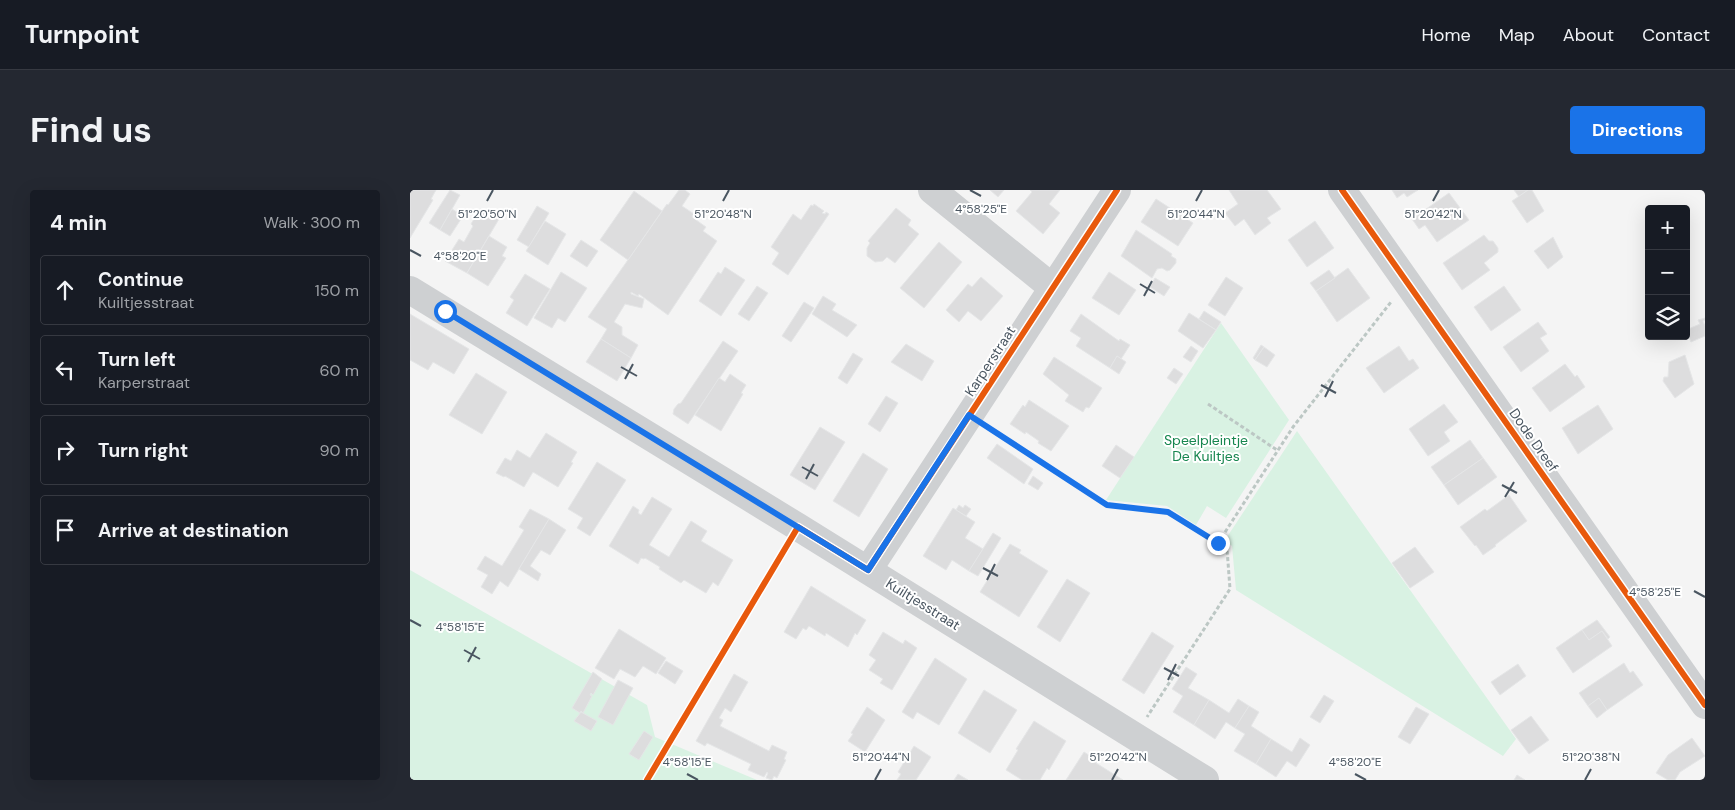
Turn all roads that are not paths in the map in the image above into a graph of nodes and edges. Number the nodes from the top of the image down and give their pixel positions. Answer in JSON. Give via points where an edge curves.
{"nodes":[{"id":1,"x":932,"y":190,"type":"edge"},
{"id":2,"x":1117,"y":190,"type":"edge"},
{"id":3,"x":1342,"y":190,"type":"edge"},
{"id":4,"x":1054,"y":288,"type":"junction"},
{"id":5,"x":410,"y":290,"type":"edge"},
{"id":6,"x":868,"y":570,"type":"junction"},
{"id":7,"x":1705,"y":705,"type":"edge"},
{"id":8,"x":1205,"y":780,"type":"edge"}],
"edges":[{"from":1,"to":4,"type":"street"},
{"from":2,"to":4,"type":"street","name":"Karperstraat"},
{"from":3,"to":7,"type":"street","name":"Dode Dreef"},
{"from":4,"to":6,"type":"street","name":"Karperstraat"},
{"from":5,"to":6,"type":"street","name":"Kuiltjesstraat"},
{"from":6,"to":8,"type":"street","name":"Kuiltjesstraat"}]}
